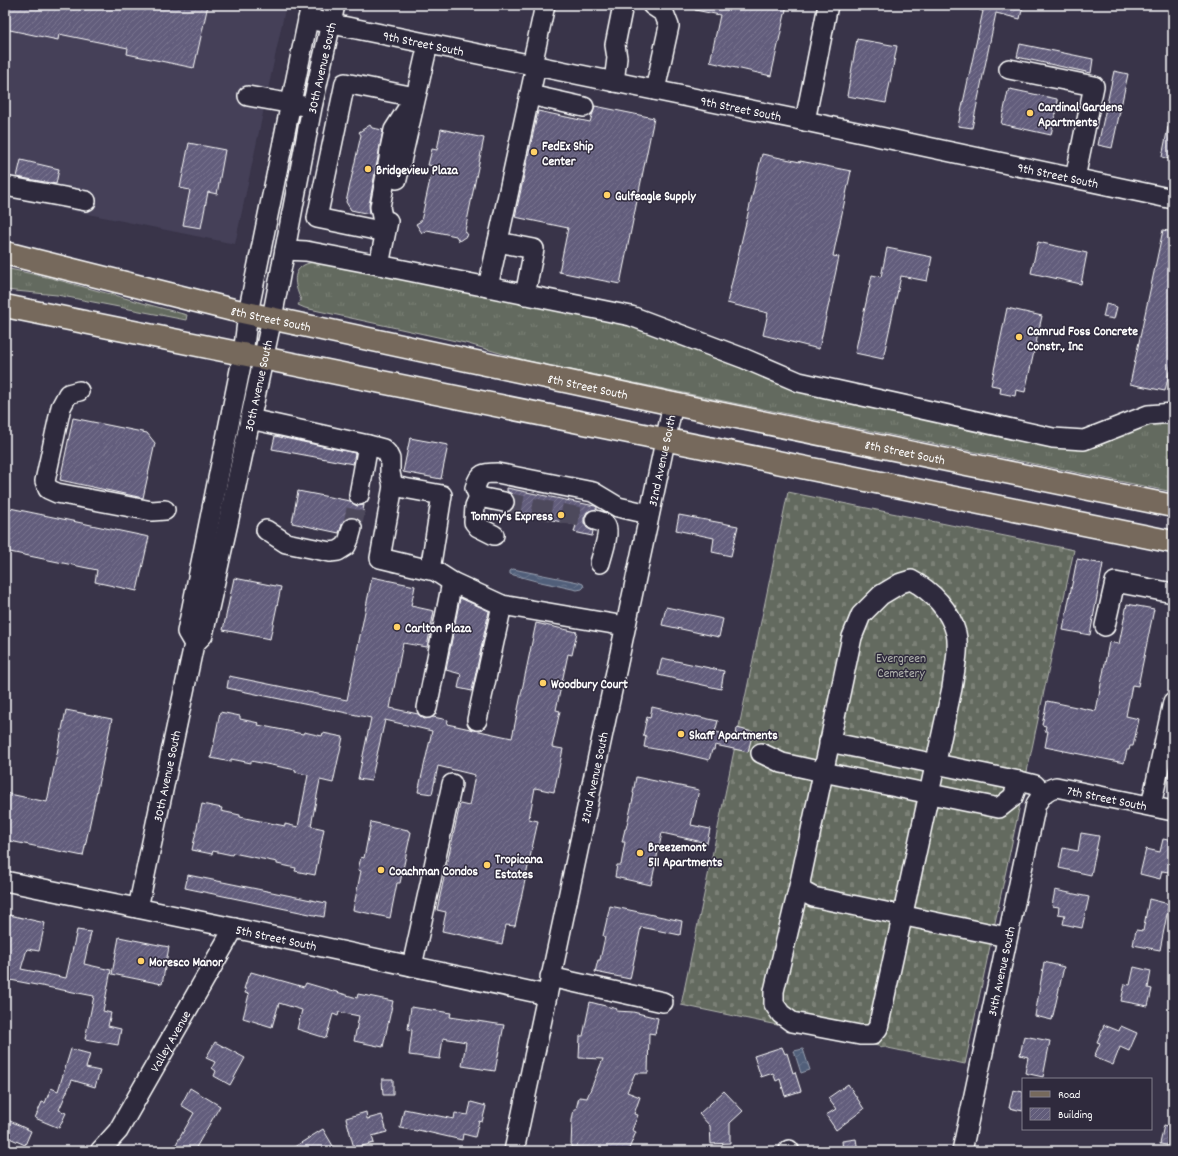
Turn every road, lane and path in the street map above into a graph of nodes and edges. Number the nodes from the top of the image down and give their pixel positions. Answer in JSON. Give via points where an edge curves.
{"nodes":[{"id":1,"x":335,"y":5,"type":"edge"},
{"id":2,"x":545,"y":5,"type":"edge"},
{"id":3,"x":623,"y":5,"type":"edge"},
{"id":4,"x":652,"y":5,"type":"edge"},
{"id":5,"x":828,"y":5,"type":"edge"},
{"id":6,"x":310,"y":12,"type":"edge"},
{"id":7,"x":330,"y":23,"type":"junction"},
{"id":8,"x":428,"y":44,"type":"junction"},
{"id":9,"x":534,"y":65,"type":"junction"},
{"id":10,"x":1009,"y":69,"type":"dead end"},
{"id":11,"x":614,"y":82,"type":"junction"},
{"id":12,"x":655,"y":90,"type":"junction"},
{"id":13,"x":530,"y":95,"type":"junction"},
{"id":14,"x":248,"y":96,"type":"dead end"},
{"id":15,"x":416,"y":97,"type":"junction"},
{"id":16,"x":291,"y":104,"type":"junction"},
{"id":17,"x":584,"y":106,"type":"dead end"},
{"id":18,"x":312,"y":107,"type":"junction"},
{"id":19,"x":338,"y":113,"type":"junction"},
{"id":20,"x":805,"y":121,"type":"junction"},
{"id":21,"x":1075,"y":178,"type":"junction"},
{"id":22,"x":5,"y":186,"type":"edge"},
{"id":23,"x":1173,"y":198,"type":"edge"},
{"id":24,"x":86,"y":201,"type":"dead end"},
{"id":25,"x":385,"y":232,"type":"junction"},
{"id":26,"x":498,"y":242,"type":"junction"},
{"id":27,"x":285,"y":250,"type":"junction"},
{"id":28,"x":5,"y":253,"type":"edge"},
{"id":29,"x":379,"y":265,"type":"junction"},
{"id":30,"x":488,"y":287,"type":"junction"},
{"id":31,"x":525,"y":295,"type":"junction"},
{"id":32,"x":5,"y":306,"type":"edge"},
{"id":33,"x":248,"y":313,"type":"junction"},
{"id":34,"x":272,"y":318,"type":"junction"},
{"id":35,"x":253,"y":357,"type":"junction"},
{"id":36,"x":79,"y":391,"type":"dead end"},
{"id":37,"x":673,"y":404,"type":"junction"},
{"id":38,"x":1173,"y":413,"type":"edge"},
{"id":39,"x":250,"y":419,"type":"junction"},
{"id":40,"x":665,"y":439,"type":"junction"},
{"id":41,"x":368,"y":445,"type":"junction"},
{"id":42,"x":393,"y":486,"type":"junction"},
{"id":43,"x":359,"y":495,"type":"tunnel mouth"},
{"id":44,"x":479,"y":497,"type":"junction"},
{"id":45,"x":504,"y":502,"type":"tunnel mouth"},
{"id":46,"x":1173,"y":506,"type":"edge"},
{"id":47,"x":165,"y":510,"type":"dead end"},
{"id":48,"x":650,"y":514,"type":"junction"},
{"id":49,"x":210,"y":519,"type":"junction"},
{"id":50,"x":595,"y":520,"type":"tunnel mouth"},
{"id":51,"x":228,"y":523,"type":"junction"},
{"id":52,"x":352,"y":528,"type":"tunnel mouth"},
{"id":53,"x":266,"y":530,"type":"dead end"},
{"id":54,"x":494,"y":535,"type":"dead end"},
{"id":55,"x":1173,"y":542,"type":"edge"},
{"id":56,"x":600,"y":563,"type":"dead end"},
{"id":57,"x":430,"y":570,"type":"junction"},
{"id":58,"x":452,"y":582,"type":"junction"},
{"id":59,"x":1173,"y":593,"type":"edge"},
{"id":60,"x":502,"y":605,"type":"junction"},
{"id":61,"x":625,"y":626,"type":"junction"},
{"id":62,"x":1106,"y":626,"type":"dead end"},
{"id":63,"x":194,"y":644,"type":"junction"},
{"id":64,"x":1173,"y":702,"type":"edge"},
{"id":65,"x":427,"y":708,"type":"dead end"},
{"id":66,"x":478,"y":720,"type":"dead end"},
{"id":67,"x":830,"y":742,"type":"junction"},
{"id":68,"x":761,"y":753,"type":"dead end"},
{"id":69,"x":935,"y":764,"type":"junction"},
{"id":70,"x":823,"y":772,"type":"junction"},
{"id":71,"x":1019,"y":781,"type":"junction"},
{"id":72,"x":452,"y":784,"type":"dead end"},
{"id":73,"x":929,"y":794,"type":"junction"},
{"id":74,"x":1042,"y":794,"type":"junction"},
{"id":75,"x":1151,"y":806,"type":"junction"},
{"id":76,"x":1173,"y":811,"type":"edge"},
{"id":77,"x":5,"y":881,"type":"edge"},
{"id":78,"x":800,"y":882,"type":"junction"},
{"id":79,"x":138,"y":908,"type":"junction"},
{"id":80,"x":902,"y":915,"type":"junction"},
{"id":81,"x":234,"y":928,"type":"junction"},
{"id":82,"x":1008,"y":936,"type":"junction"},
{"id":83,"x":412,"y":966,"type":"junction"},
{"id":84,"x":549,"y":986,"type":"junction"},
{"id":85,"x":663,"y":1002,"type":"dead end"},
{"id":86,"x":100,"y":1151,"type":"edge"},
{"id":87,"x":514,"y":1151,"type":"edge"},
{"id":88,"x":962,"y":1151,"type":"edge"}],
"edges":[{"from":1,"to":7,"type":"street","name":"30th Avenue South"},
{"from":2,"to":9,"type":"street"},
{"from":3,"to":11,"type":"street","via":[[615,45],[617,58]]},
{"from":4,"to":12,"type":"street","via":[[664,13],[669,26]]},
{"from":5,"to":20,"type":"street"},
{"from":6,"to":7,"type":"street","name":"9th Street South"},
{"from":6,"to":16,"type":"street","name":"30th Avenue South"},
{"from":7,"to":8,"type":"street","name":"9th Street South"},
{"from":7,"to":18,"type":"street","name":"30th Avenue South"},
{"from":8,"to":9,"type":"street","name":"9th Street South"},
{"from":8,"to":15,"type":"street"},
{"from":9,"to":11,"type":"street","name":"9th Street South"},
{"from":9,"to":13,"type":"street"},
{"from":10,"to":21,"type":"street","via":[[1094,86]]},
{"from":11,"to":12,"type":"street","name":"9th Street South"},
{"from":12,"to":20,"type":"street","name":"9th Street South"},
{"from":13,"to":17,"type":"street"},
{"from":13,"to":26,"type":"street"},
{"from":14,"to":16,"type":"street"},
{"from":15,"to":19,"type":"street","via":[[345,83]]},
{"from":15,"to":25,"type":"street"},
{"from":16,"to":18,"type":"street"},
{"from":16,"to":33,"type":"street","name":"30th Avenue South"},
{"from":18,"to":19,"type":"street"},
{"from":18,"to":27,"type":"street","name":"30th Avenue South"},
{"from":19,"to":25,"type":"street","via":[[317,218]]},
{"from":20,"to":21,"type":"street","name":"9th Street South"},
{"from":21,"to":23,"type":"street","name":"9th Street South"},
{"from":22,"to":24,"type":"street"},
{"from":25,"to":29,"type":"street"},
{"from":26,"to":30,"type":"street"},
{"from":26,"to":31,"type":"street","via":[[534,249]]},
{"from":27,"to":29,"type":"street","via":[[306,251]]},
{"from":27,"to":34,"type":"street","name":"30th Avenue South"},
{"from":28,"to":33,"type":"main road","name":"8th Street South"},
{"from":29,"to":30,"type":"street"},
{"from":30,"to":31,"type":"street"},
{"from":31,"to":38,"type":"street","via":[[631,316],[799,382],[1053,438],[1084,440],[1148,416]]},
{"from":32,"to":35,"type":"main road"},
{"from":33,"to":34,"type":"main road","name":"8th Street South"},
{"from":33,"to":35,"type":"street","name":"30th Avenue South"},
{"from":34,"to":35,"type":"street","name":"30th Avenue South"},
{"from":34,"to":37,"type":"main road","name":"8th Street South"},
{"from":35,"to":39,"type":"street","name":"30th Avenue South"},
{"from":35,"to":40,"type":"main road"},
{"from":35,"to":49,"type":"street","name":"30th Avenue South"},
{"from":36,"to":47,"type":"street","via":[[68,394],[61,407],[46,481],[48,489],[57,493],[152,511]]},
{"from":37,"to":40,"type":"street","name":"32nd Avenue South"},
{"from":37,"to":46,"type":"main road","name":"8th Street South"},
{"from":39,"to":41,"type":"street"},
{"from":39,"to":51,"type":"street","name":"30th Avenue South"},
{"from":40,"to":48,"type":"street","name":"32nd Avenue South"},
{"from":40,"to":55,"type":"main road"},
{"from":41,"to":42,"type":"street","via":[[383,449],[387,453]]},
{"from":41,"to":43,"type":"street"},
{"from":42,"to":57,"type":"street","via":[[380,558]]},
{"from":42,"to":57,"type":"street","via":[[442,495]]},
{"from":44,"to":45,"type":"street"},
{"from":44,"to":48,"type":"street","via":[[476,488],[480,476],[484,473],[497,473],[593,492],[618,507]]},
{"from":44,"to":54,"type":"street","via":[[475,506],[474,522],[478,527]]},
{"from":48,"to":61,"type":"street","name":"32nd Avenue South"},
{"from":49,"to":51,"type":"street"},
{"from":49,"to":63,"type":"street","name":"30th Avenue South","via":[[187,632]]},
{"from":50,"to":56,"type":"street","via":[[603,522],[607,533]]},
{"from":51,"to":63,"type":"street","name":"30th Avenue South","via":[[203,635]]},
{"from":52,"to":53,"type":"street","via":[[346,546],[330,552],[286,543]]},
{"from":57,"to":58,"type":"street"},
{"from":58,"to":60,"type":"street"},
{"from":58,"to":65,"type":"street"},
{"from":59,"to":62,"type":"street","via":[[1115,582]]},
{"from":60,"to":61,"type":"street"},
{"from":60,"to":66,"type":"street"},
{"from":61,"to":84,"type":"street","name":"32nd Avenue South"},
{"from":63,"to":79,"type":"street","name":"30th Avenue South"},
{"from":64,"to":75,"type":"street"},
{"from":67,"to":69,"type":"street"},
{"from":67,"to":69,"type":"street","via":[[852,637],[861,615],[880,594],[911,580],[924,588],[945,609],[956,633],[957,657]]},
{"from":67,"to":70,"type":"street"},
{"from":68,"to":70,"type":"street","via":[[782,763]]},
{"from":69,"to":71,"type":"street"},
{"from":69,"to":73,"type":"street"},
{"from":70,"to":73,"type":"street"},
{"from":70,"to":78,"type":"street"},
{"from":71,"to":73,"type":"street","via":[[1013,797],[999,808]]},
{"from":71,"to":74,"type":"street","via":[[1036,785]]},
{"from":72,"to":83,"type":"street"},
{"from":73,"to":80,"type":"street"},
{"from":74,"to":75,"type":"street","name":"7th Street South","via":[[1056,787]]},
{"from":74,"to":82,"type":"street","name":"34th Avenue South","via":[[1033,815]]},
{"from":75,"to":76,"type":"street","name":"7th Street South"},
{"from":77,"to":79,"type":"street","name":"5th Street South"},
{"from":78,"to":80,"type":"street","via":[[802,891],[813,897]]},
{"from":78,"to":80,"type":"street","via":[[774,991],[774,1004],[781,1014],[792,1022],[872,1035],[878,1028]]},
{"from":79,"to":81,"type":"street","name":"5th Street South"},
{"from":80,"to":82,"type":"street"},
{"from":81,"to":83,"type":"street","name":"5th Street South"},
{"from":81,"to":86,"type":"street","name":"Valley Avenue","via":[[118,1131]]},
{"from":82,"to":88,"type":"street","name":"34th Avenue South"},
{"from":83,"to":84,"type":"street","name":"5th Street South"},
{"from":84,"to":85,"type":"street","name":"5th Street South"},
{"from":84,"to":87,"type":"street","name":"32nd Avenue South"}]}
